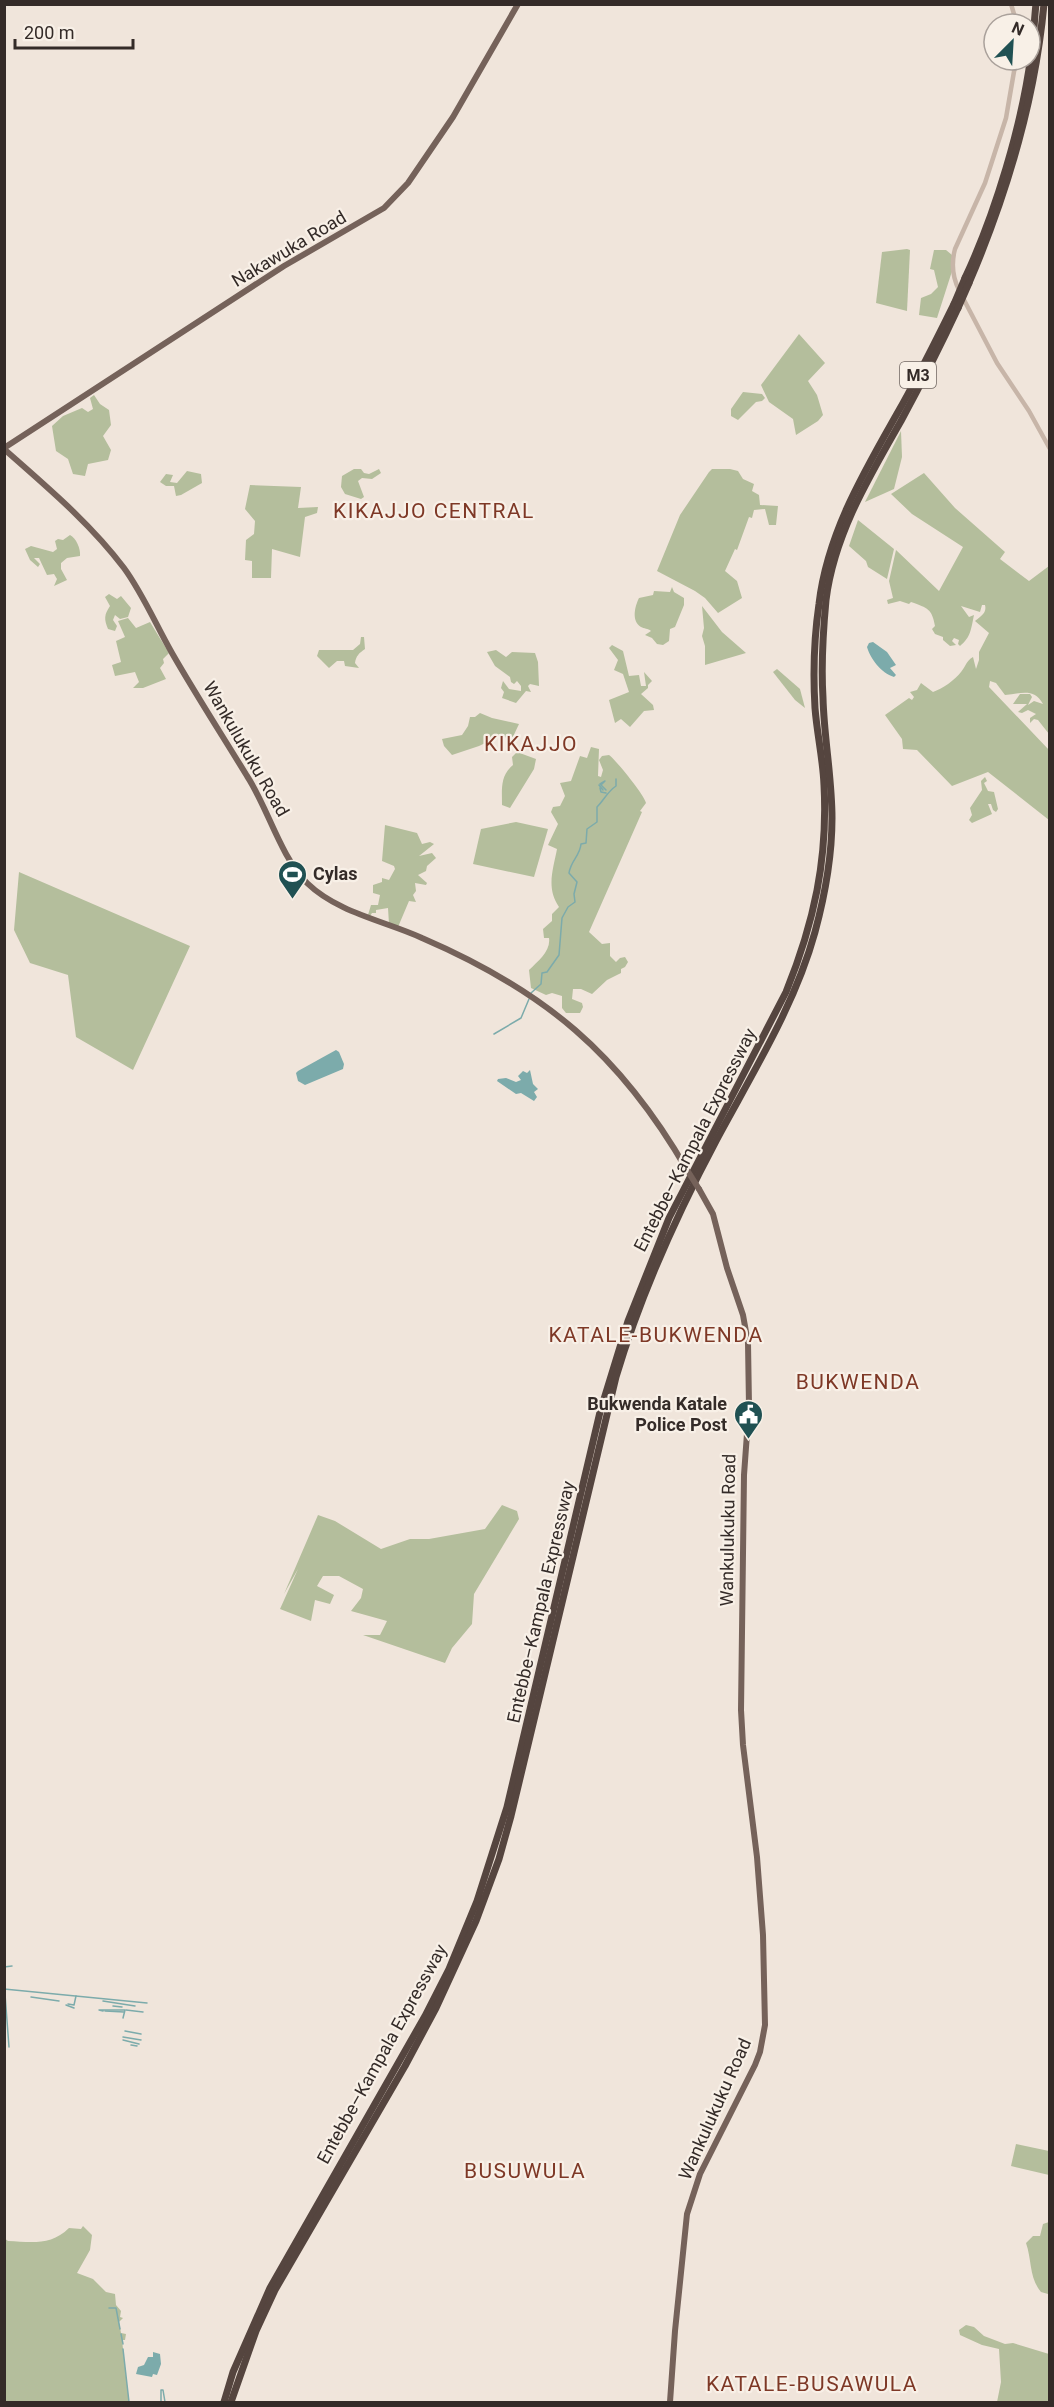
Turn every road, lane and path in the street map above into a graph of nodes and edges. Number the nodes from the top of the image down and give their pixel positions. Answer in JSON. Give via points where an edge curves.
{"nodes":[{"id":1,"x":518,"y":4,"type":"edge"},
{"id":2,"x":1036,"y":4,"type":"edge"},
{"id":3,"x":1044,"y":4,"type":"edge"},
{"id":4,"x":1015,"y":72,"type":"edge"},
{"id":5,"x":967,"y":281,"type":"junction"},
{"id":6,"x":956,"y":306,"type":"junction"},
{"id":7,"x":1050,"y":448,"type":"edge"},
{"id":8,"x":4,"y":449,"type":"edge"},
{"id":9,"x":224,"y":2403,"type":"edge"},
{"id":10,"x":231,"y":2403,"type":"edge"},
{"id":11,"x":670,"y":2403,"type":"edge"}],
"edges":[{"from":1,"to":8,"type":"main road","name":"Nakawuka Road","via":[[447,126],[408,183],[384,208],[284,266]]},
{"from":2,"to":5,"type":"highway","name":"Entebbe–Kampala Expressway","number":"M3","via":[[1031,55],[1013,140]]},
{"from":3,"to":5,"type":"highway","name":"Entebbe–Kampala Expressway","number":"M3","via":[[1022,133],[984,249]]},
{"from":4,"to":7,"type":"street","via":[[1006,118],[984,183],[954,249],[953,277],[997,363]]},
{"from":5,"to":6,"type":"highway","name":"Entebbe–Kampala Expressway","number":"M3","bridge":true},
{"from":6,"to":9,"type":"highway","name":"Entebbe–Kampala Expressway","number":"M3","via":[[869,462],[834,544],[819,602],[816,632],[815,708],[824,784],[824,825],[816,904],[786,992],[669,1218],[628,1321],[600,1412],[523,1744],[490,1866],[460,1943],[425,2016],[270,2288],[233,2372]]},
{"from":6,"to":10,"type":"highway","name":"Entebbe–Kampala Expressway","number":"M3","via":[[930,367],[871,473],[837,554],[826,601],[823,650],[831,845],[815,932],[790,1000],[680,1210],[632,1327],[616,1377],[499,1859],[476,1922],[436,2008],[275,2290]]},
{"from":8,"to":11,"type":"main road","name":"Wankulukuku Road","bridge":true,"via":[[77,514],[131,578],[306,882],[339,904],[488,970],[563,1019],[615,1066],[651,1112],[713,1214],[748,1343],[741,1710],[757,1857],[765,2025],[755,2066],[700,2174],[687,2214]]}]}
